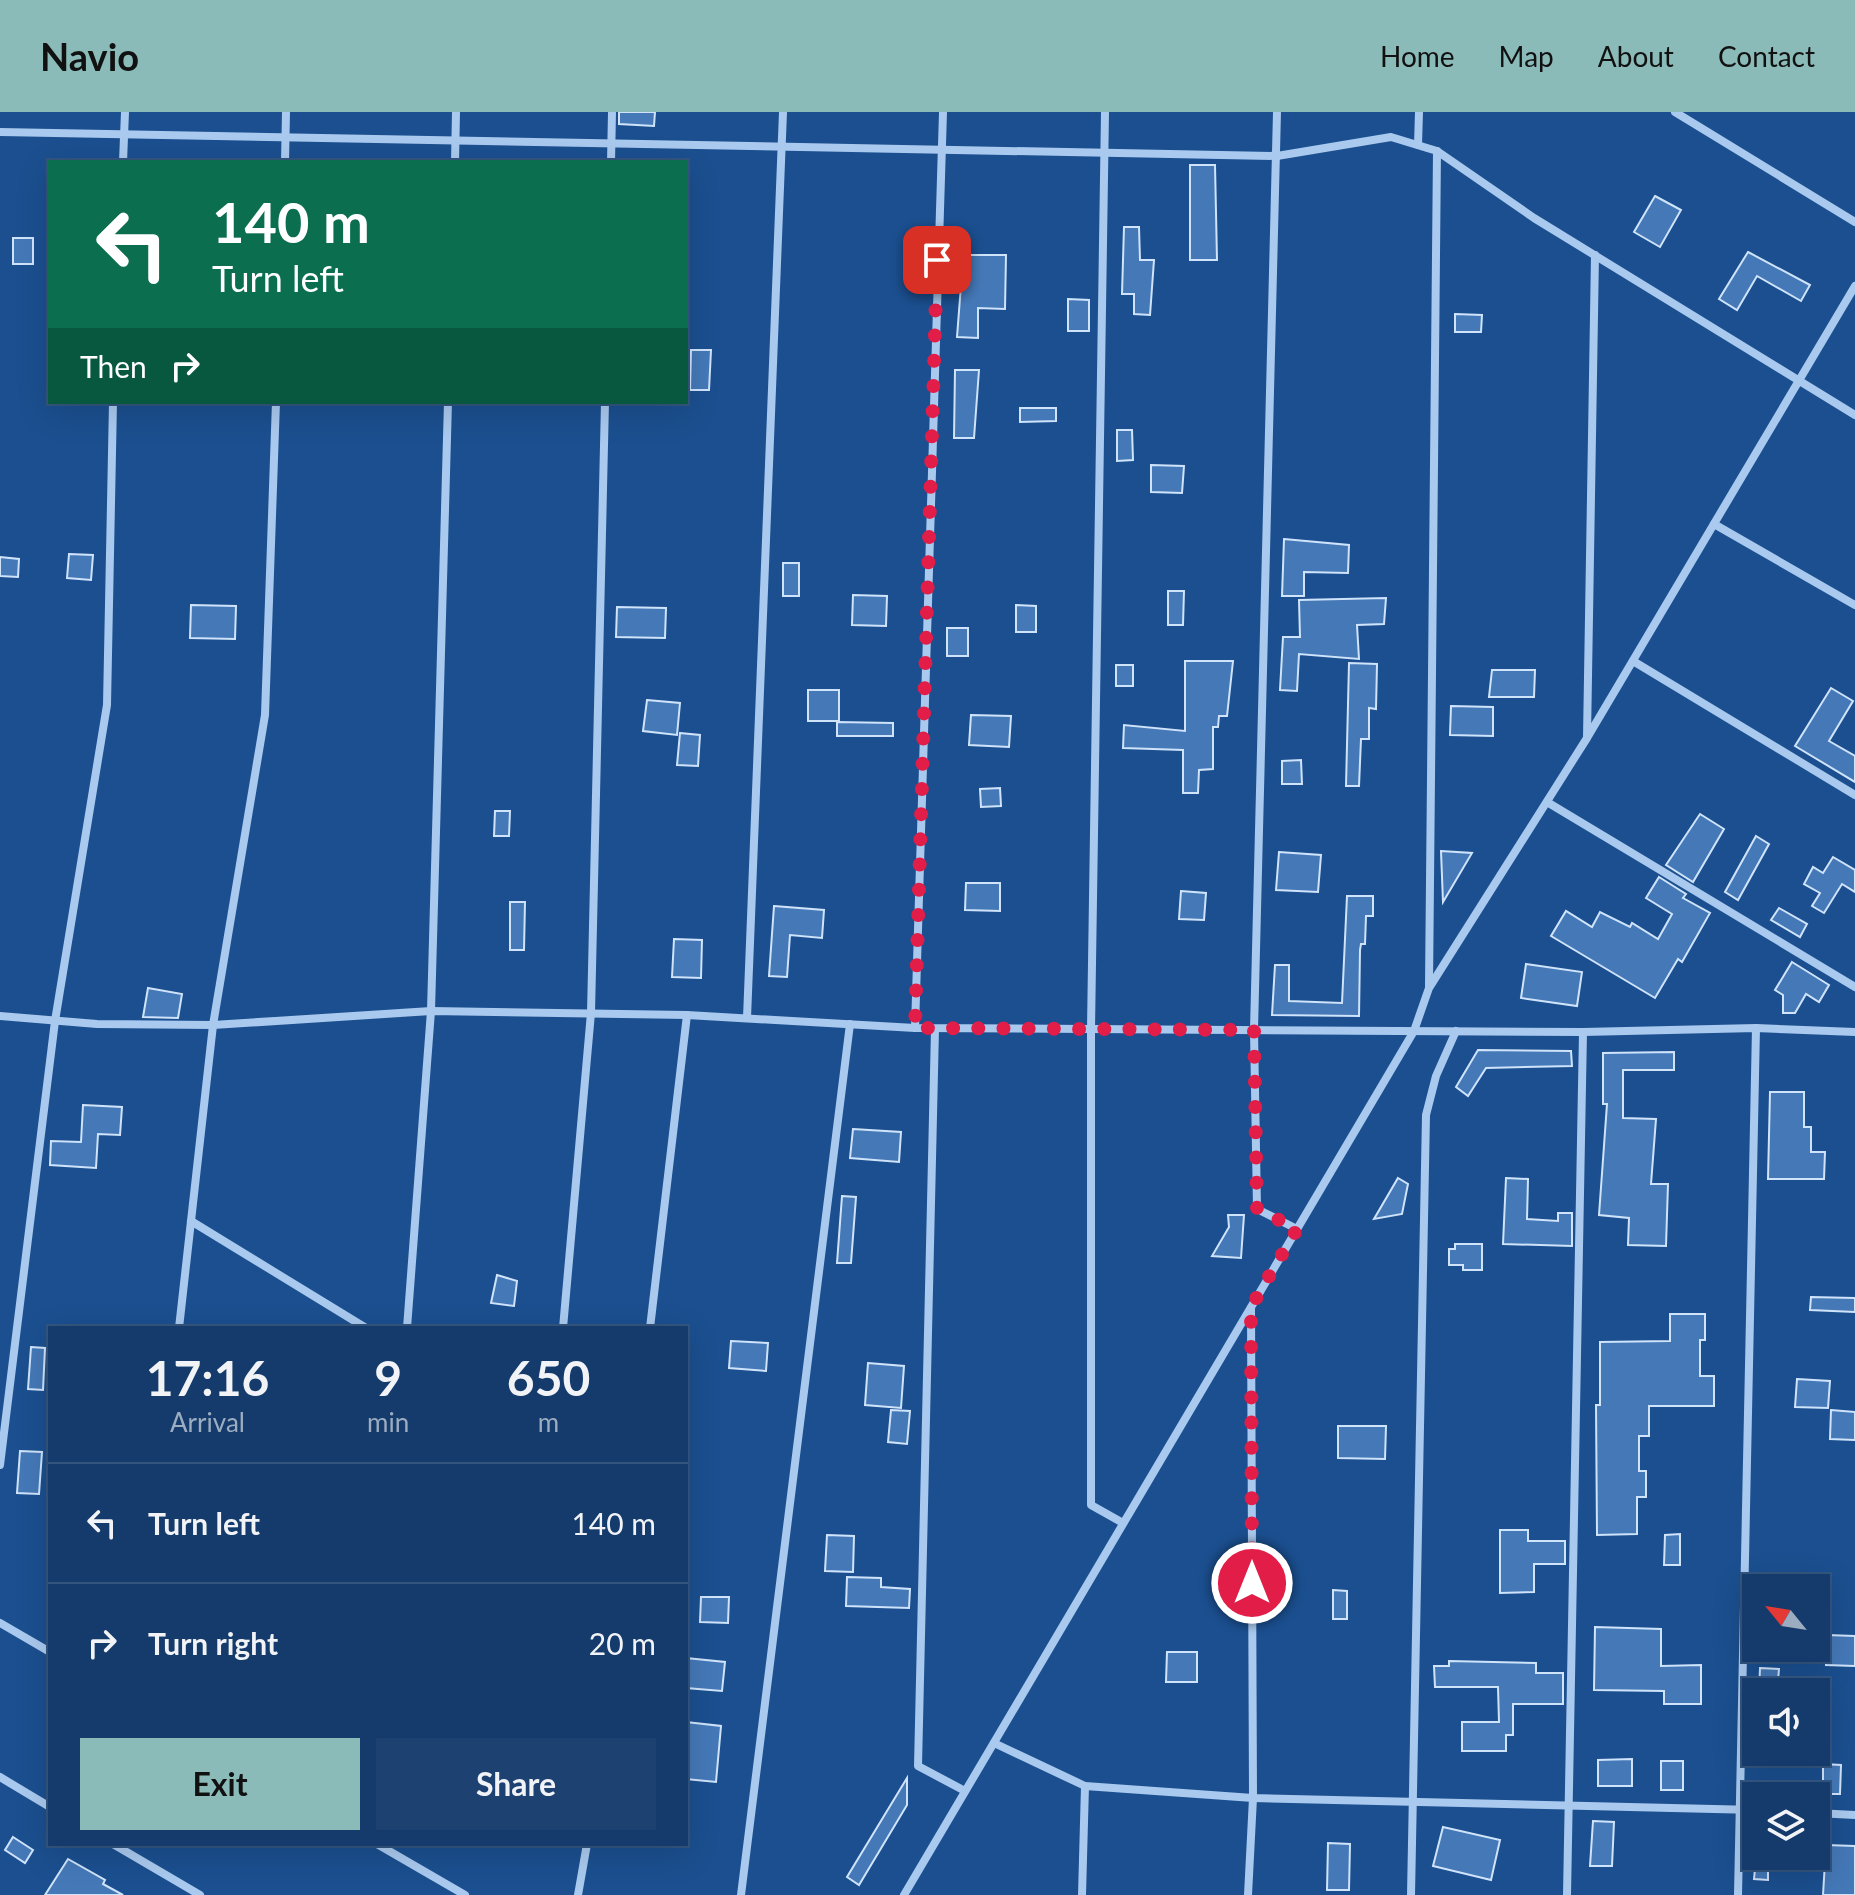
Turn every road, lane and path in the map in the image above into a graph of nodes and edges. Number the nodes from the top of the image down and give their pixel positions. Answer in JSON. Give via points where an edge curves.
{"nodes":[{"id":1,"x":125,"y":112,"type":"edge"},
{"id":2,"x":286,"y":112,"type":"edge"},
{"id":3,"x":456,"y":112,"type":"edge"},
{"id":4,"x":612,"y":112,"type":"edge"},
{"id":5,"x":783,"y":112,"type":"edge"},
{"id":6,"x":943,"y":112,"type":"edge"},
{"id":7,"x":1105,"y":112,"type":"edge"},
{"id":8,"x":1277,"y":112,"type":"edge"},
{"id":9,"x":1419,"y":112,"type":"edge"},
{"id":10,"x":1675,"y":112,"type":"edge"},
{"id":11,"x":0,"y":132,"type":"edge"},
{"id":12,"x":124,"y":134,"type":"junction"},
{"id":13,"x":286,"y":137,"type":"junction"},
{"id":14,"x":456,"y":140,"type":"junction"},
{"id":15,"x":611,"y":144,"type":"junction"},
{"id":16,"x":1418,"y":145,"type":"junction"},
{"id":17,"x":783,"y":147,"type":"junction"},
{"id":18,"x":943,"y":150,"type":"junction"},
{"id":19,"x":1437,"y":151,"type":"junction"},
{"id":20,"x":1104,"y":153,"type":"junction"},
{"id":21,"x":1277,"y":156,"type":"junction"},
{"id":22,"x":123,"y":160,"type":"edge"},
{"id":23,"x":285,"y":160,"type":"edge"},
{"id":24,"x":455,"y":160,"type":"edge"},
{"id":25,"x":611,"y":160,"type":"edge"},
{"id":26,"x":1855,"y":222,"type":"edge"},
{"id":27,"x":1595,"y":255,"type":"junction"},
{"id":28,"x":1855,"y":286,"type":"edge"},
{"id":29,"x":1798,"y":381,"type":"junction"},
{"id":30,"x":113,"y":404,"type":"edge"},
{"id":31,"x":276,"y":404,"type":"edge"},
{"id":32,"x":448,"y":404,"type":"edge"},
{"id":33,"x":605,"y":404,"type":"edge"},
{"id":34,"x":1855,"y":415,"type":"edge"},
{"id":35,"x":1714,"y":524,"type":"junction"},
{"id":36,"x":1855,"y":605,"type":"edge"},
{"id":37,"x":1633,"y":661,"type":"junction"},
{"id":38,"x":1587,"y":738,"type":"junction"},
{"id":39,"x":1855,"y":795,"type":"edge"},
{"id":40,"x":1547,"y":802,"type":"junction"},
{"id":41,"x":1855,"y":987,"type":"edge"},
{"id":42,"x":1429,"y":988,"type":"junction"},
{"id":43,"x":431,"y":1011,"type":"junction"},
{"id":44,"x":591,"y":1013,"type":"junction"},
{"id":45,"x":687,"y":1015,"type":"junction"},
{"id":46,"x":0,"y":1016,"type":"edge"},
{"id":47,"x":747,"y":1018,"type":"junction"},
{"id":48,"x":55,"y":1021,"type":"junction"},
{"id":49,"x":850,"y":1024,"type":"junction"},
{"id":50,"x":213,"y":1025,"type":"junction"},
{"id":51,"x":915,"y":1028,"type":"junction"},
{"id":52,"x":1756,"y":1028,"type":"junction"},
{"id":53,"x":935,"y":1029,"type":"junction"},
{"id":54,"x":1091,"y":1029,"type":"junction"},
{"id":55,"x":1254,"y":1030,"type":"junction"},
{"id":56,"x":1414,"y":1031,"type":"junction"},
{"id":57,"x":1456,"y":1031,"type":"junction"},
{"id":58,"x":1583,"y":1032,"type":"junction"},
{"id":59,"x":1855,"y":1032,"type":"edge"},
{"id":60,"x":191,"y":1221,"type":"junction"},
{"id":61,"x":1297,"y":1229,"type":"junction"},
{"id":62,"x":1251,"y":1307,"type":"junction"},
{"id":63,"x":179,"y":1326,"type":"edge"},
{"id":64,"x":363,"y":1326,"type":"edge"},
{"id":65,"x":407,"y":1326,"type":"edge"},
{"id":66,"x":563,"y":1326,"type":"edge"},
{"id":67,"x":650,"y":1326,"type":"edge"},
{"id":68,"x":0,"y":1465,"type":"edge"},
{"id":69,"x":1123,"y":1523,"type":"junction"},
{"id":70,"x":0,"y":1623,"type":"edge"},
{"id":71,"x":48,"y":1651,"type":"edge"},
{"id":72,"x":994,"y":1743,"type":"junction"},
{"id":73,"x":0,"y":1777,"type":"edge"},
{"id":74,"x":1085,"y":1786,"type":"junction"},
{"id":75,"x":965,"y":1791,"type":"junction"},
{"id":76,"x":1253,"y":1798,"type":"junction"},
{"id":77,"x":1414,"y":1800,"type":"junction"},
{"id":78,"x":1569,"y":1805,"type":"junction"},
{"id":79,"x":48,"y":1806,"type":"edge"},
{"id":80,"x":1740,"y":1810,"type":"junction"},
{"id":81,"x":1830,"y":1814,"type":"edge"},
{"id":82,"x":1855,"y":1815,"type":"edge"},
{"id":83,"x":116,"y":1846,"type":"edge"},
{"id":84,"x":380,"y":1846,"type":"edge"},
{"id":85,"x":587,"y":1846,"type":"edge"},
{"id":86,"x":200,"y":1895,"type":"edge"},
{"id":87,"x":465,"y":1895,"type":"edge"},
{"id":88,"x":578,"y":1895,"type":"edge"},
{"id":89,"x":741,"y":1895,"type":"edge"},
{"id":90,"x":904,"y":1895,"type":"edge"},
{"id":91,"x":1082,"y":1895,"type":"edge"},
{"id":92,"x":1248,"y":1895,"type":"edge"},
{"id":93,"x":1411,"y":1895,"type":"edge"},
{"id":94,"x":1567,"y":1895,"type":"edge"},
{"id":95,"x":1738,"y":1895,"type":"edge"}],
"edges":[{"from":1,"to":12,"type":"street"},
{"from":2,"to":13,"type":"street"},
{"from":3,"to":14,"type":"street"},
{"from":4,"to":15,"type":"street"},
{"from":5,"to":17,"type":"street"},
{"from":6,"to":18,"type":"street"},
{"from":7,"to":20,"type":"street"},
{"from":8,"to":21,"type":"street"},
{"from":9,"to":16,"type":"street"},
{"from":10,"to":26,"type":"street"},
{"from":11,"to":12,"type":"street"},
{"from":12,"to":13,"type":"street"},
{"from":12,"to":22,"type":"street"},
{"from":13,"to":14,"type":"street"},
{"from":13,"to":23,"type":"street"},
{"from":14,"to":15,"type":"street"},
{"from":14,"to":24,"type":"street"},
{"from":15,"to":17,"type":"street"},
{"from":15,"to":25,"type":"street"},
{"from":16,"to":19,"type":"street"},
{"from":16,"to":21,"type":"street","via":[[1391,137]]},
{"from":17,"to":18,"type":"street"},
{"from":17,"to":47,"type":"street"},
{"from":18,"to":20,"type":"street"},
{"from":18,"to":51,"type":"street"},
{"from":19,"to":27,"type":"street"},
{"from":19,"to":42,"type":"street"},
{"from":20,"to":21,"type":"street"},
{"from":20,"to":54,"type":"street"},
{"from":21,"to":55,"type":"street"},
{"from":27,"to":29,"type":"street"},
{"from":27,"to":38,"type":"street"},
{"from":28,"to":29,"type":"street"},
{"from":29,"to":34,"type":"street"},
{"from":29,"to":35,"type":"street"},
{"from":30,"to":48,"type":"street","via":[[107,705]]},
{"from":31,"to":50,"type":"street","via":[[265,715]]},
{"from":32,"to":43,"type":"street"},
{"from":33,"to":44,"type":"street"},
{"from":35,"to":36,"type":"street"},
{"from":35,"to":37,"type":"street"},
{"from":37,"to":38,"type":"street"},
{"from":37,"to":39,"type":"street"},
{"from":38,"to":40,"type":"street"},
{"from":40,"to":41,"type":"street"},
{"from":40,"to":42,"type":"street"},
{"from":42,"to":56,"type":"street"},
{"from":43,"to":44,"type":"street"},
{"from":43,"to":50,"type":"street"},
{"from":43,"to":65,"type":"street"},
{"from":44,"to":45,"type":"street"},
{"from":44,"to":66,"type":"street"},
{"from":45,"to":47,"type":"street"},
{"from":45,"to":67,"type":"street"},
{"from":46,"to":48,"type":"street"},
{"from":47,"to":49,"type":"street"},
{"from":48,"to":50,"type":"street"},
{"from":48,"to":68,"type":"street"},
{"from":49,"to":51,"type":"street"},
{"from":49,"to":89,"type":"street"},
{"from":50,"to":60,"type":"street"},
{"from":51,"to":53,"type":"street"},
{"from":52,"to":58,"type":"street"},
{"from":52,"to":59,"type":"street"},
{"from":52,"to":80,"type":"street"},
{"from":53,"to":54,"type":"street"},
{"from":53,"to":75,"type":"street","via":[[918,1766]]},
{"from":54,"to":55,"type":"street"},
{"from":54,"to":69,"type":"street","via":[[1091,1505]]},
{"from":55,"to":56,"type":"street"},
{"from":55,"to":61,"type":"street","via":[[1257,1209]]},
{"from":56,"to":57,"type":"street"},
{"from":56,"to":61,"type":"street"},
{"from":57,"to":58,"type":"street"},
{"from":57,"to":77,"type":"street","via":[[1426,1115]]},
{"from":58,"to":78,"type":"street"},
{"from":60,"to":63,"type":"street"},
{"from":60,"to":64,"type":"street"},
{"from":61,"to":62,"type":"street"},
{"from":62,"to":69,"type":"street"},
{"from":62,"to":76,"type":"street"},
{"from":69,"to":72,"type":"street"},
{"from":70,"to":71,"type":"street"},
{"from":72,"to":74,"type":"street"},
{"from":72,"to":75,"type":"street"},
{"from":73,"to":79,"type":"street"},
{"from":74,"to":76,"type":"street"},
{"from":74,"to":91,"type":"street"},
{"from":75,"to":90,"type":"street"},
{"from":76,"to":77,"type":"street"},
{"from":76,"to":92,"type":"street"},
{"from":77,"to":78,"type":"street"},
{"from":77,"to":93,"type":"street"},
{"from":78,"to":80,"type":"street"},
{"from":78,"to":94,"type":"street"},
{"from":80,"to":95,"type":"street"},
{"from":81,"to":82,"type":"street"},
{"from":83,"to":86,"type":"street"},
{"from":84,"to":87,"type":"street"},
{"from":85,"to":88,"type":"street"}]}
